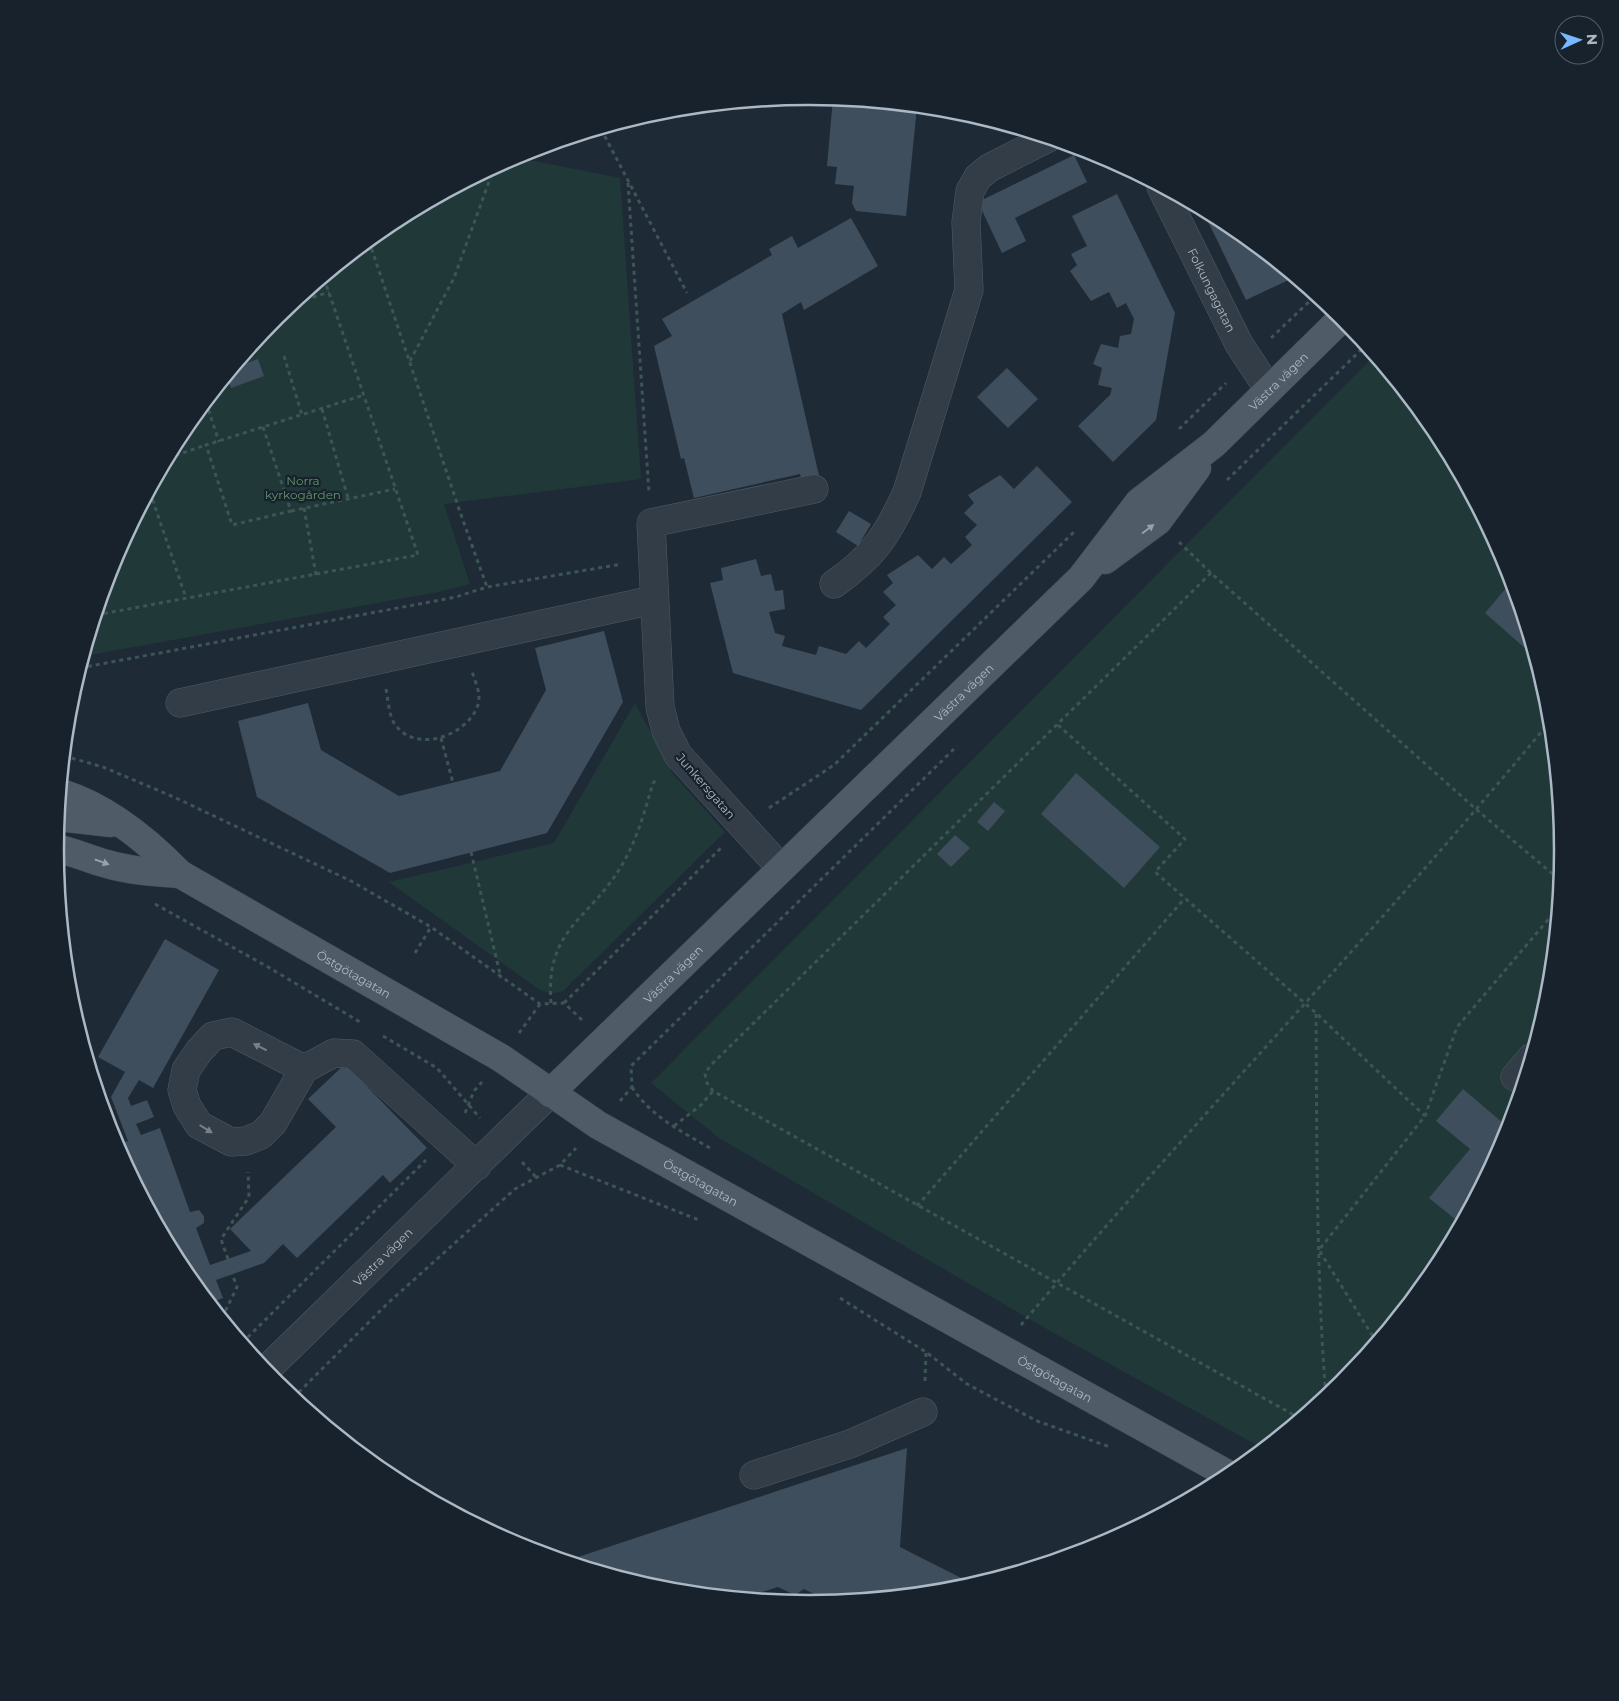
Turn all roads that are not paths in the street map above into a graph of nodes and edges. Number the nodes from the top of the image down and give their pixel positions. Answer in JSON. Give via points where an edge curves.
{"nodes":[{"id":1,"x":1041,"y":142,"type":"edge"},
{"id":2,"x":1166,"y":196,"type":"edge"},
{"id":3,"x":1337,"y":323,"type":"edge"},
{"id":4,"x":1269,"y":390,"type":"junction"},
{"id":5,"x":1214,"y":444,"type":"junction"},
{"id":6,"x":814,"y":489,"type":"dead end"},
{"id":7,"x":1081,"y":578,"type":"junction"},
{"id":8,"x":834,"y":584,"type":"dead end"},
{"id":9,"x":654,"y":600,"type":"junction"},
{"id":10,"x":180,"y":703,"type":"dead end"},
{"id":11,"x":66,"y":795,"type":"edge"},
{"id":12,"x":65,"y":817,"type":"edge"},
{"id":13,"x":120,"y":824,"type":"junction"},
{"id":14,"x":64,"y":850,"type":"edge"},
{"id":15,"x":780,"y":867,"type":"junction"},
{"id":16,"x":180,"y":874,"type":"junction"},
{"id":17,"x":304,"y":1069,"type":"junction"},
{"id":18,"x":550,"y":1093,"type":"junction"},
{"id":19,"x":476,"y":1166,"type":"junction"},
{"id":20,"x":271,"y":1366,"type":"edge"},
{"id":21,"x":923,"y":1412,"type":"dead end"},
{"id":22,"x":1223,"y":1472,"type":"edge"},
{"id":23,"x":754,"y":1475,"type":"dead end"}],
"edges":[{"from":1,"to":8,"type":"street","via":[[989,168],[978,177],[970,191],[966,222],[970,275],[967,297],[907,492],[878,546],[858,567]]},
{"from":2,"to":4,"type":"street","name":"Folkungagatan","via":[[1249,360]]},
{"from":3,"to":4,"type":"main road","name":"Västra vägen"},
{"from":4,"to":5,"type":"main road","name":"Västra vägen"},
{"from":5,"to":7,"type":"main road","name":"Västra vägen","via":[[1140,502]]},
{"from":7,"to":5,"type":"main road","name":"Västra vägen","one_way":true,"via":[[1158,521]]},
{"from":6,"to":9,"type":"street","name":"Junkersgatan","via":[[651,523]]},
{"from":7,"to":15,"type":"main road","name":"Västra vägen"},
{"from":9,"to":10,"type":"street"},
{"from":9,"to":15,"type":"street","name":"Junkersgatan","via":[[660,707],[666,731],[678,755]]},
{"from":11,"to":13,"type":"main road","name":"Östgötagatan","via":[[94,806]]},
{"from":12,"to":13,"type":"main road"},
{"from":13,"to":16,"type":"main road","name":"Östgötagatan","via":[[151,844]]},
{"from":14,"to":16,"type":"main road","name":"Östgötagatan","one_way":true,"via":[[135,871]]},
{"from":15,"to":18,"type":"main road","name":"Västra vägen"},
{"from":16,"to":18,"type":"main road","name":"Östgötagatan","via":[[501,1058]]},
{"from":17,"to":17,"type":"street","one_way":true,"via":[[232,1032],[213,1036],[199,1051],[186,1070],[182,1090],[199,1125],[231,1142],[246,1141],[261,1135],[273,1123]]},
{"from":17,"to":19,"type":"street","via":[[334,1054],[353,1054]]},
{"from":18,"to":19,"type":"street","name":"Västra vägen"},
{"from":18,"to":22,"type":"main road","name":"Östgötagatan","via":[[598,1125]]},
{"from":19,"to":20,"type":"street","name":"Västra vägen"},
{"from":21,"to":23,"type":"street","via":[[850,1444]]}]}
